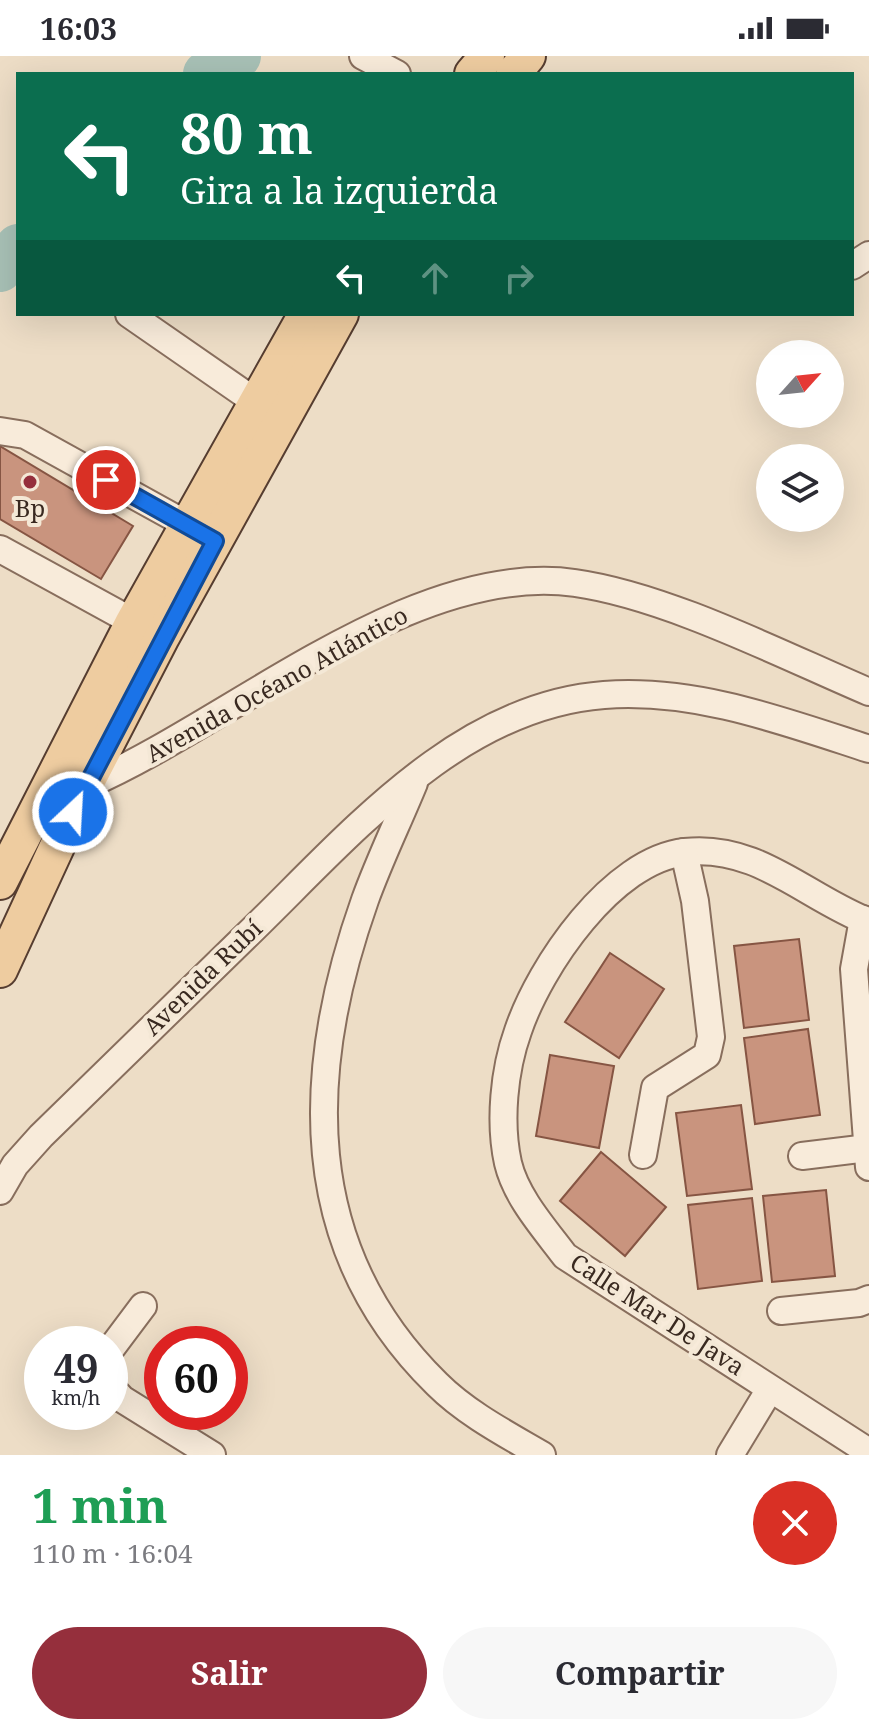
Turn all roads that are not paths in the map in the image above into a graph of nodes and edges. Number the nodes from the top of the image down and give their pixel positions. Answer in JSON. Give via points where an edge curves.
{"nodes":[{"id":1,"x":363,"y":56,"type":"edge"},
{"id":2,"x":487,"y":56,"type":"edge"},
{"id":3,"x":528,"y":56,"type":"edge"},
{"id":4,"x":393,"y":72,"type":"edge"},
{"id":5,"x":474,"y":72,"type":"edge"},
{"id":6,"x":515,"y":72,"type":"edge"},
{"id":7,"x":132,"y":316,"type":"edge"},
{"id":8,"x":305,"y":316,"type":"edge"},
{"id":9,"x":340,"y":316,"type":"edge"},
{"id":10,"x":256,"y":402,"type":"junction"},
{"id":11,"x":0,"y":431,"type":"edge"},
{"id":12,"x":201,"y":533,"type":"junction"},
{"id":13,"x":0,"y":549,"type":"edge"},
{"id":14,"x":147,"y":630,"type":"junction"},
{"id":15,"x":869,"y":692,"type":"edge"},
{"id":16,"x":869,"y":749,"type":"edge"},
{"id":17,"x":53,"y":776,"type":"junction"},
{"id":18,"x":417,"y":776,"type":"junction"},
{"id":19,"x":85,"y":786,"type":"junction"},
{"id":20,"x":684,"y":852,"type":"junction"},
{"id":21,"x":0,"y":882,"type":"edge"},
{"id":22,"x":866,"y":920,"type":"edge"},
{"id":23,"x":0,"y":970,"type":"edge"},
{"id":24,"x":643,"y":1155,"type":"dead end"},
{"id":25,"x":802,"y":1156,"type":"dead end"},
{"id":26,"x":868,"y":1157,"type":"edge"},
{"id":27,"x":0,"y":1191,"type":"edge"},
{"id":28,"x":869,"y":1299,"type":"edge"},
{"id":29,"x":143,"y":1306,"type":"dead end"},
{"id":30,"x":781,"y":1311,"type":"dead end"},
{"id":31,"x":128,"y":1326,"type":"edge"},
{"id":32,"x":770,"y":1389,"type":"junction"},
{"id":33,"x":128,"y":1403,"type":"edge"},
{"id":34,"x":869,"y":1452,"type":"edge"},
{"id":35,"x":212,"y":1455,"type":"edge"},
{"id":36,"x":542,"y":1455,"type":"edge"},
{"id":37,"x":730,"y":1455,"type":"edge"}],
"edges":[{"from":1,"to":4,"type":"street"},
{"from":2,"to":5,"type":"main road"},
{"from":3,"to":6,"type":"main road"},
{"from":7,"to":10,"type":"street"},
{"from":8,"to":10,"type":"main road"},
{"from":9,"to":12,"type":"main road"},
{"from":10,"to":12,"type":"main road"},
{"from":11,"to":12,"type":"street","via":[[25,435]]},
{"from":12,"to":14,"type":"main road"},
{"from":13,"to":14,"type":"street"},
{"from":14,"to":17,"type":"main road"},
{"from":14,"to":19,"type":"main road"},
{"from":15,"to":19,"type":"street","name":"Avenida Océano Atlántico","via":[[615,591],[572,582],[523,583],[462,592],[407,611]]},
{"from":16,"to":18,"type":"street","name":"Avenida Rubí","via":[[703,701],[658,694],[601,695],[498,725]]},
{"from":17,"to":19,"type":"street"},
{"from":17,"to":21,"type":"main road"},
{"from":18,"to":27,"type":"street","name":"Avenida Rubí","via":[[41,1136]]},
{"from":18,"to":36,"type":"street","via":[[346,958],[324,1095],[324,1161],[339,1230],[362,1283],[400,1342],[438,1386]]},
{"from":19,"to":23,"type":"main road"},
{"from":20,"to":22,"type":"street","name":"Calle Mar De Java","via":[[744,856]]},
{"from":20,"to":24,"type":"street","via":[[711,1037],[707,1055],[655,1088]]},
{"from":20,"to":32,"type":"street","name":"Calle Mar De Java","via":[[638,869],[610,891],[553,959],[518,1029],[508,1068],[508,1164],[533,1215],[565,1256]]},
{"from":22,"to":26,"type":"street","via":[[854,969]]},
{"from":25,"to":26,"type":"street"},
{"from":28,"to":30,"type":"street"},
{"from":29,"to":31,"type":"street"},
{"from":32,"to":34,"type":"street","name":"Calle Mar De Java"},
{"from":32,"to":37,"type":"street","name":"Calle Mar De Java"},
{"from":33,"to":35,"type":"street"}]}
